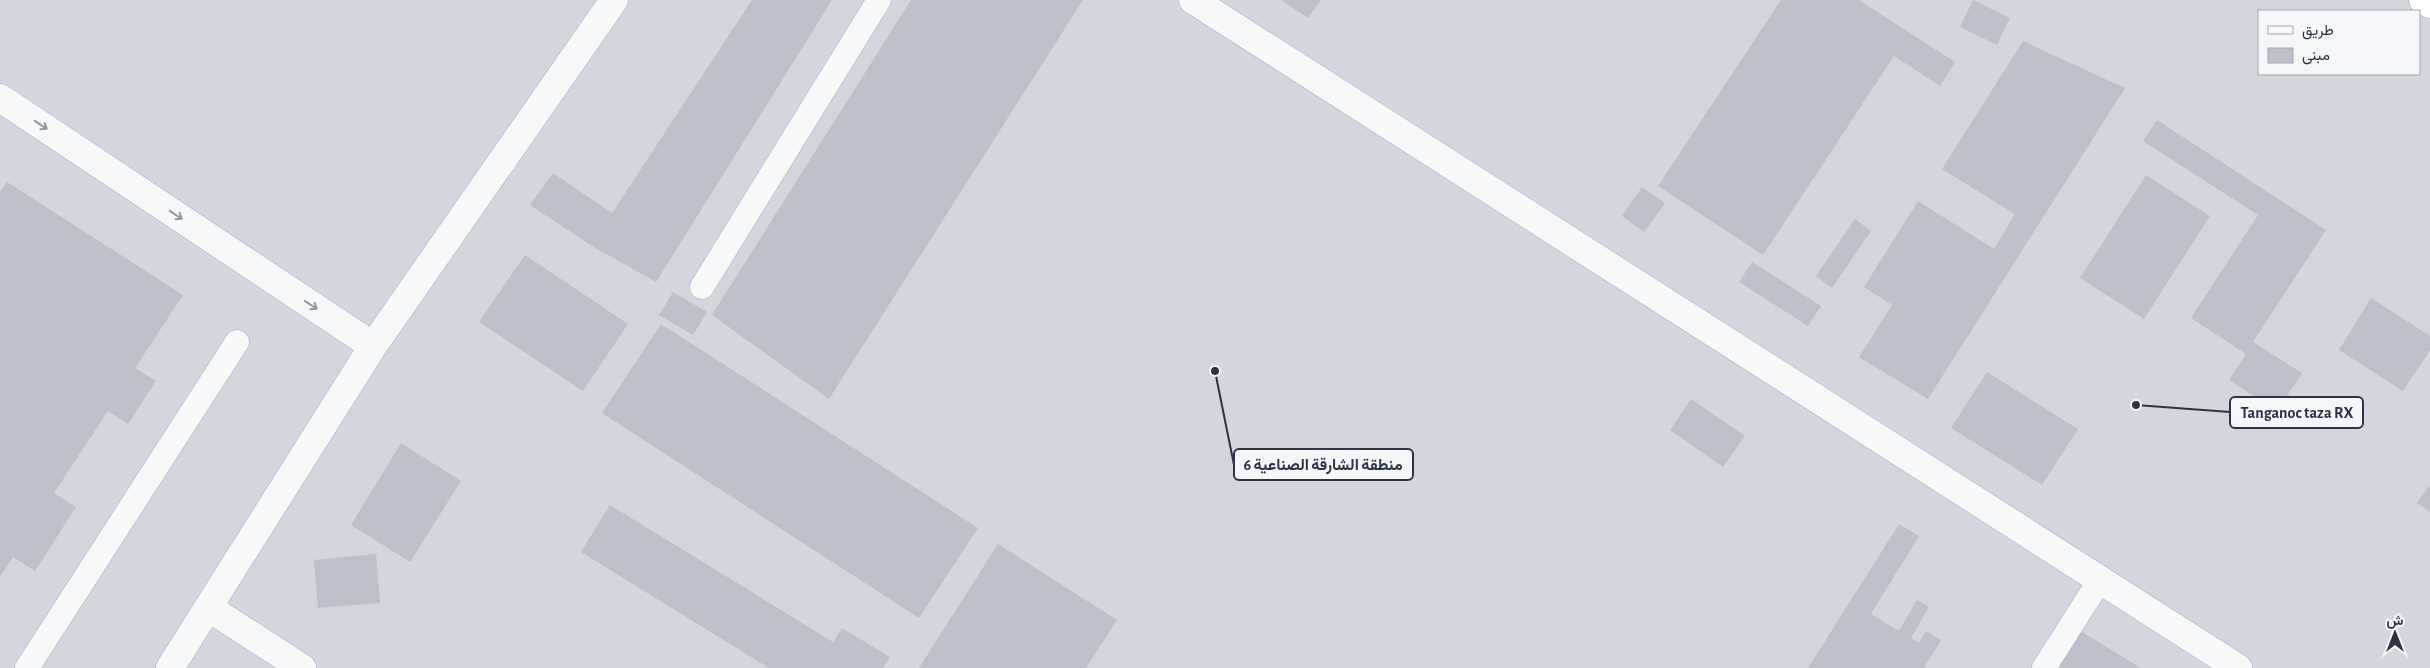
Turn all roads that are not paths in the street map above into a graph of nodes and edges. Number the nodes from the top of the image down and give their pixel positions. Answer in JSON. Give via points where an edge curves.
{"nodes":[{"id":1,"x":614,"y":0,"type":"edge"},
{"id":2,"x":879,"y":0,"type":"edge"},
{"id":3,"x":1193,"y":0,"type":"edge"},
{"id":4,"x":2423,"y":0,"type":"edge"},
{"id":5,"x":2430,"y":4,"type":"edge"},
{"id":6,"x":0,"y":98,"type":"edge"},
{"id":7,"x":702,"y":287,"type":"dead end"},
{"id":8,"x":237,"y":342,"type":"dead end"},
{"id":9,"x":373,"y":346,"type":"junction"},
{"id":10,"x":2100,"y":580,"type":"junction"},
{"id":11,"x":208,"y":608,"type":"junction"},
{"id":12,"x":34,"y":666,"type":"edge"},
{"id":13,"x":170,"y":668,"type":"edge"},
{"id":14,"x":302,"y":668,"type":"edge"},
{"id":15,"x":2044,"y":668,"type":"edge"},
{"id":16,"x":2238,"y":668,"type":"edge"}],
"edges":[{"from":1,"to":9,"type":"street"},
{"from":2,"to":7,"type":"lane"},
{"from":3,"to":10,"type":"street"},
{"from":4,"to":5,"type":"highway"},
{"from":6,"to":9,"type":"street","one_way":true},
{"from":8,"to":12,"type":"lane"},
{"from":9,"to":11,"type":"street"},
{"from":10,"to":15,"type":"lane"},
{"from":10,"to":16,"type":"street"},
{"from":11,"to":13,"type":"street"},
{"from":11,"to":14,"type":"street"}]}
